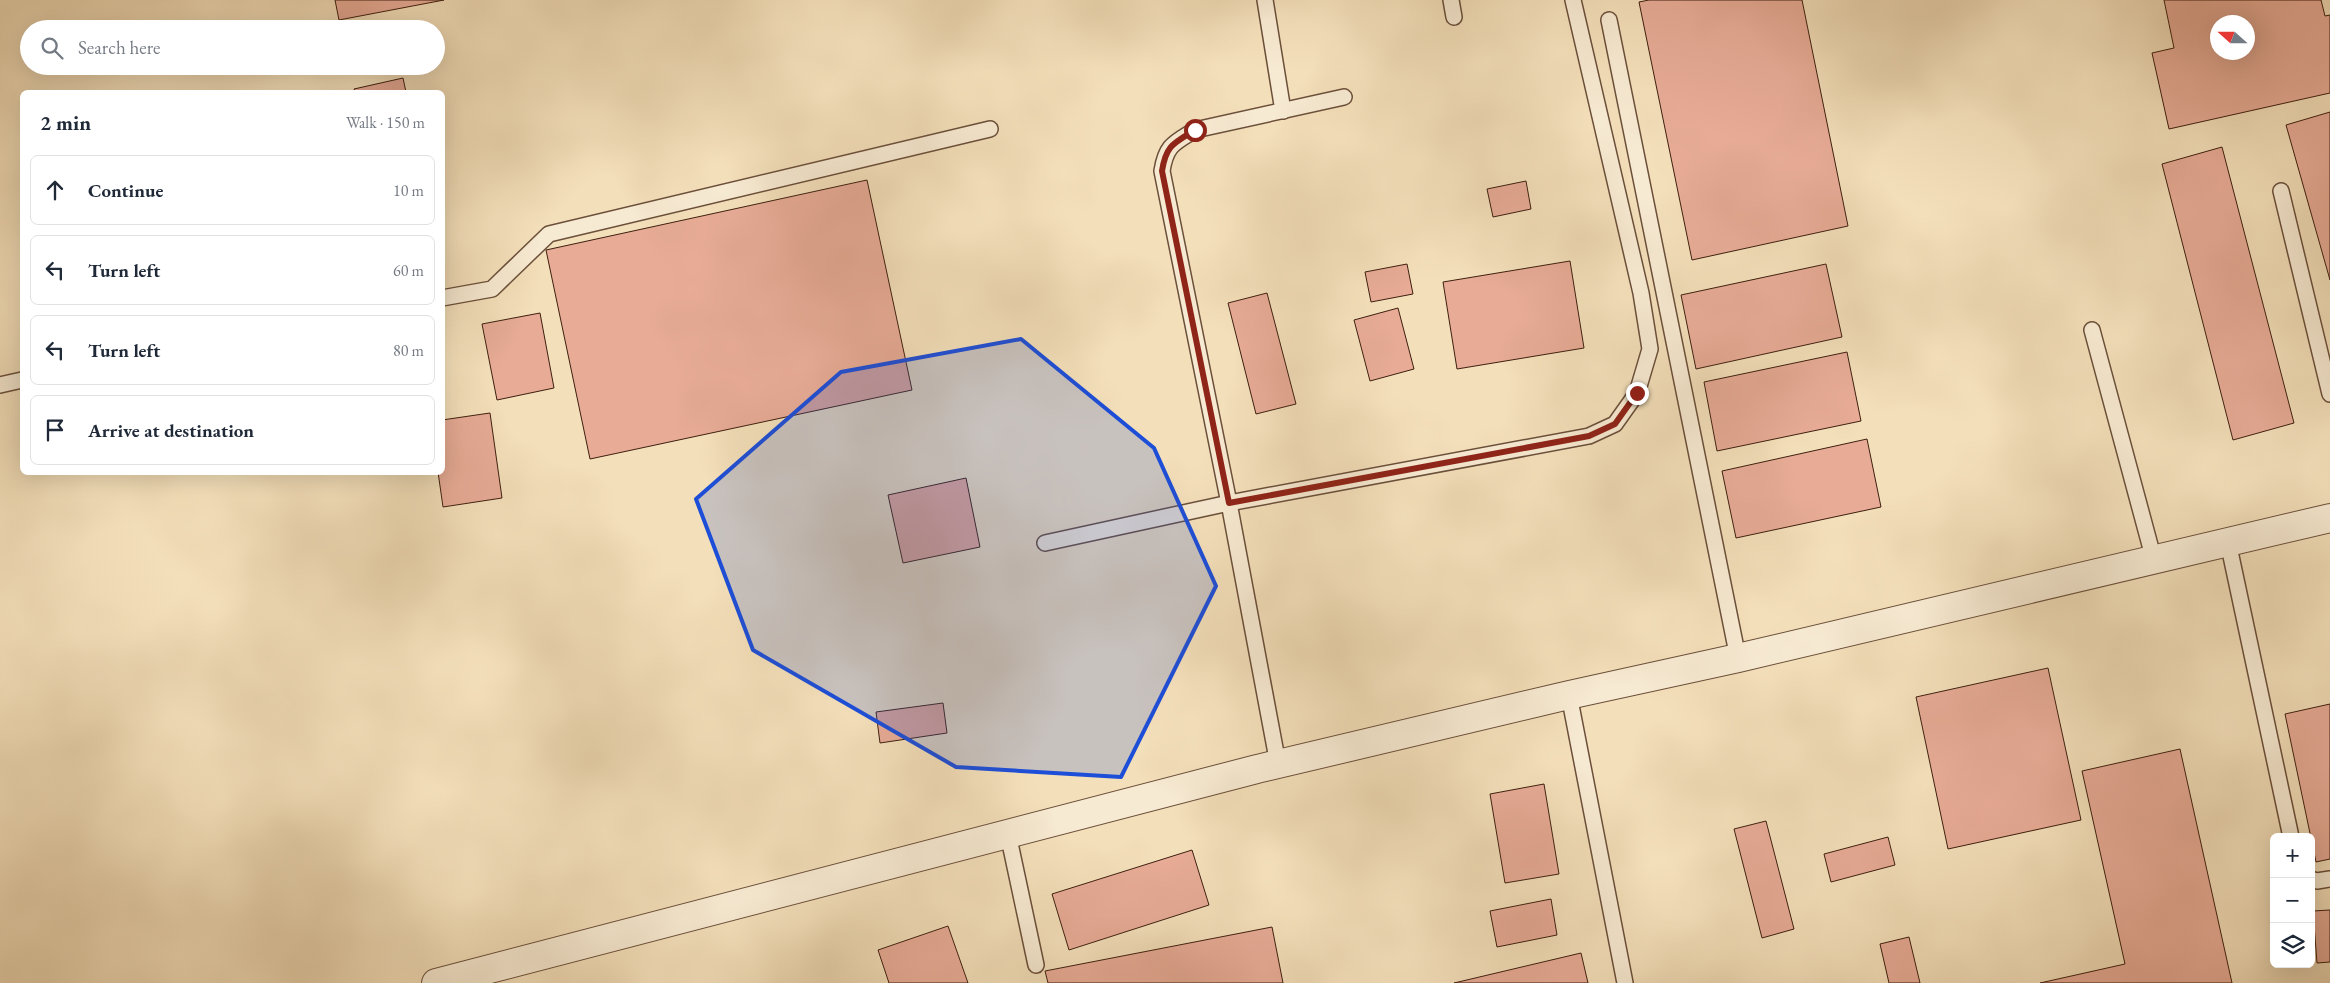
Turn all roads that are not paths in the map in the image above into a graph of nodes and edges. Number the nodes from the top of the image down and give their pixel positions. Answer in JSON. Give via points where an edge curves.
{"nodes":[{"id":1,"x":1265,"y":0,"type":"edge"},
{"id":2,"x":1451,"y":0,"type":"edge"},
{"id":3,"x":1573,"y":0,"type":"edge"},
{"id":4,"x":1454,"y":17,"type":"dead end"},
{"id":5,"x":1609,"y":20,"type":"dead end"},
{"id":6,"x":1344,"y":97,"type":"dead end"},
{"id":7,"x":1283,"y":111,"type":"junction"},
{"id":8,"x":990,"y":129,"type":"dead end"},
{"id":9,"x":2281,"y":191,"type":"dead end"},
{"id":10,"x":445,"y":297,"type":"edge"},
{"id":11,"x":2092,"y":330,"type":"dead end"},
{"id":12,"x":20,"y":380,"type":"edge"},
{"id":13,"x":0,"y":385,"type":"edge"},
{"id":14,"x":2330,"y":394,"type":"edge"},
{"id":15,"x":1229,"y":503,"type":"junction"},
{"id":16,"x":2330,"y":518,"type":"edge"},
{"id":17,"x":2228,"y":542,"type":"junction"},
{"id":18,"x":1045,"y":543,"type":"dead end"},
{"id":19,"x":2154,"y":560,"type":"junction"},
{"id":20,"x":1738,"y":658,"type":"junction"},
{"id":21,"x":1569,"y":695,"type":"junction"},
{"id":22,"x":1278,"y":764,"type":"junction"},
{"id":23,"x":2290,"y":833,"type":"edge"},
{"id":24,"x":1008,"y":834,"type":"junction"},
{"id":25,"x":2330,"y":879,"type":"edge"},
{"id":26,"x":2315,"y":880,"type":"edge"},
{"id":27,"x":1036,"y":964,"type":"dead end"},
{"id":28,"x":436,"y":983,"type":"edge"},
{"id":29,"x":1625,"y":983,"type":"edge"}],
"edges":[{"from":1,"to":7,"type":"lane"},
{"from":2,"to":4,"type":"lane"},
{"from":3,"to":15,"type":"lane","via":[[1641,293],[1650,349],[1637,393],[1615,424],[1589,436]]},
{"from":5,"to":20,"type":"lane"},
{"from":6,"to":7,"type":"lane"},
{"from":7,"to":15,"type":"lane","via":[[1195,130],[1175,142],[1165,154],[1162,171]]},
{"from":8,"to":10,"type":"lane","via":[[549,234],[492,289]]},
{"from":9,"to":14,"type":"lane"},
{"from":11,"to":19,"type":"lane"},
{"from":12,"to":13,"type":"lane"},
{"from":15,"to":18,"type":"lane"},
{"from":15,"to":22,"type":"lane"},
{"from":16,"to":17,"type":"street"},
{"from":17,"to":19,"type":"street"},
{"from":17,"to":23,"type":"lane"},
{"from":19,"to":20,"type":"street"},
{"from":20,"to":21,"type":"street"},
{"from":21,"to":22,"type":"street"},
{"from":21,"to":29,"type":"lane"},
{"from":22,"to":24,"type":"street"},
{"from":24,"to":27,"type":"lane"},
{"from":24,"to":28,"type":"street"},
{"from":25,"to":26,"type":"lane"}]}
